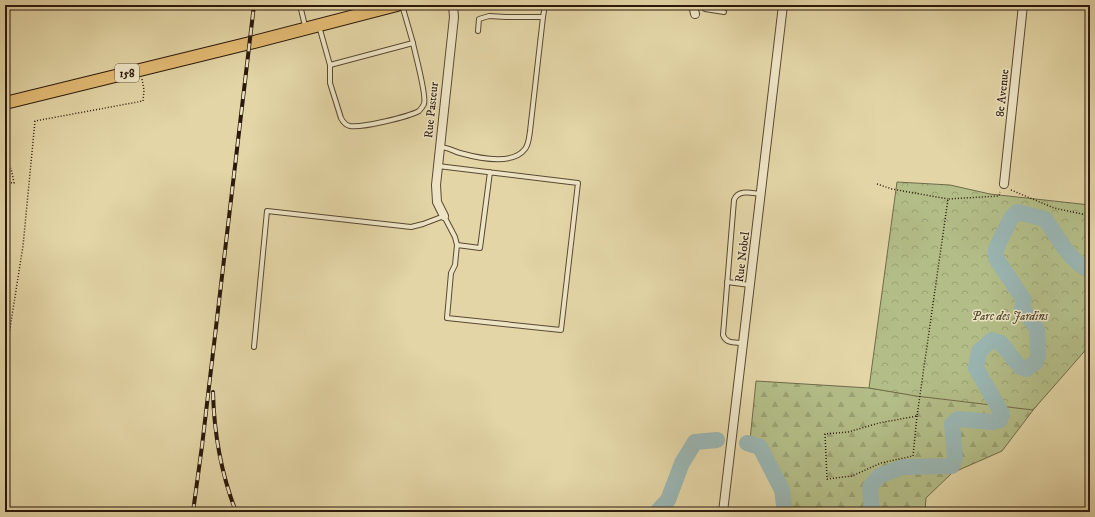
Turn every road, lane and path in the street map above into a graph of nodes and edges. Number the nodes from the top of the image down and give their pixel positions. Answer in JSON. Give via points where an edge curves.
{"nodes":[{"id":1,"x":300,"y":5,"type":"edge"},
{"id":2,"x":397,"y":5,"type":"edge"},
{"id":3,"x":402,"y":5,"type":"edge"},
{"id":4,"x":453,"y":5,"type":"edge"},
{"id":5,"x":545,"y":5,"type":"edge"},
{"id":6,"x":693,"y":5,"type":"edge"},
{"id":7,"x":705,"y":5,"type":"edge"},
{"id":8,"x":783,"y":5,"type":"edge"},
{"id":9,"x":1024,"y":5,"type":"edge"},
{"id":10,"x":724,"y":12,"type":"dead end"},
{"id":11,"x":695,"y":14,"type":"dead end"},
{"id":12,"x":543,"y":17,"type":"junction"},
{"id":13,"x":319,"y":25,"type":"junction"},
{"id":14,"x":306,"y":29,"type":"junction"},
{"id":15,"x":478,"y":31,"type":"dead end"},
{"id":16,"x":413,"y":43,"type":"junction"},
{"id":17,"x":330,"y":65,"type":"junction"},
{"id":18,"x":140,"y":70,"type":"junction"},
{"id":19,"x":5,"y":103,"type":"edge"},
{"id":20,"x":439,"y":147,"type":"junction"},
{"id":21,"x":438,"y":166,"type":"junction"},
{"id":22,"x":11,"y":168,"type":"dead end"},
{"id":23,"x":490,"y":172,"type":"junction"},
{"id":24,"x":5,"y":182,"type":"edge"},
{"id":25,"x":877,"y":184,"type":"dead end"},
{"id":26,"x":1004,"y":184,"type":"junction"},
{"id":27,"x":761,"y":194,"type":"junction"},
{"id":28,"x":948,"y":198,"type":"junction"},
{"id":29,"x":444,"y":216,"type":"junction"},
{"id":30,"x":1090,"y":216,"type":"edge"},
{"id":31,"x":457,"y":246,"type":"junction"},
{"id":32,"x":727,"y":282,"type":"junction"},
{"id":33,"x":750,"y":285,"type":"junction"},
{"id":34,"x":743,"y":343,"type":"junction"},
{"id":35,"x":254,"y":347,"type":"dead end"},
{"id":36,"x":5,"y":360,"type":"edge"},
{"id":37,"x":917,"y":416,"type":"junction"},
{"id":38,"x":723,"y":512,"type":"edge"}],
"edges":[{"from":1,"to":14,"type":"lane"},
{"from":2,"to":13,"type":"main road","number":"158"},
{"from":3,"to":16,"type":"lane"},
{"from":4,"to":20,"type":"street","name":"Rue Pasteur","via":[[454,16]]},
{"from":5,"to":12,"type":"lane"},
{"from":6,"to":11,"type":"street"},
{"from":7,"to":10,"type":"lane","via":[[705,10]]},
{"from":8,"to":27,"type":"street","name":"Rue Nobel"},
{"from":9,"to":26,"type":"street","name":"8e Avenue"},
{"from":12,"to":15,"type":"lane","via":[[489,16],[479,19]]},
{"from":12,"to":20,"type":"lane","via":[[529,142],[525,150],[505,160]]},
{"from":13,"to":14,"type":"main road","number":"158"},
{"from":13,"to":17,"type":"lane"},
{"from":14,"to":18,"type":"main road","number":"158"},
{"from":16,"to":17,"type":"lane"},
{"from":16,"to":17,"type":"lane","via":[[424,91],[422,108],[369,125],[351,126],[344,123],[330,84]]},
{"from":18,"to":19,"type":"main road","number":"158"},
{"from":18,"to":36,"type":"path","via":[[144,90],[143,101],[34,121],[23,246]]},
{"from":20,"to":21,"type":"street","name":"Rue Pasteur"},
{"from":21,"to":23,"type":"lane"},
{"from":21,"to":29,"type":"street","name":"Rue Pasteur","via":[[436,197]]},
{"from":22,"to":24,"type":"path","via":[[14,183]]},
{"from":23,"to":31,"type":"lane","via":[[480,248]]},
{"from":23,"to":31,"type":"lane","via":[[578,183],[561,330],[446,318],[451,272],[455,265]]},
{"from":25,"to":28,"type":"path","via":[[892,189]]},
{"from":26,"to":28,"type":"path","via":[[999,196]]},
{"from":26,"to":30,"type":"path","via":[[1011,190],[1054,208]]},
{"from":27,"to":32,"type":"lane","via":[[741,193],[734,200]]},
{"from":27,"to":33,"type":"street","name":"Rue Nobel"},
{"from":28,"to":37,"type":"path"},
{"from":29,"to":31,"type":"lane"},
{"from":29,"to":35,"type":"lane","via":[[411,227],[266,211]]},
{"from":32,"to":33,"type":"lane"},
{"from":32,"to":34,"type":"lane","via":[[724,339],[728,342]]},
{"from":33,"to":34,"type":"street","name":"Rue Nobel"},
{"from":34,"to":38,"type":"street","name":"Rue Nobel"},
{"from":37,"to":37,"type":"path","via":[[848,432],[825,434],[827,479],[852,476],[881,463],[913,456]]}]}
